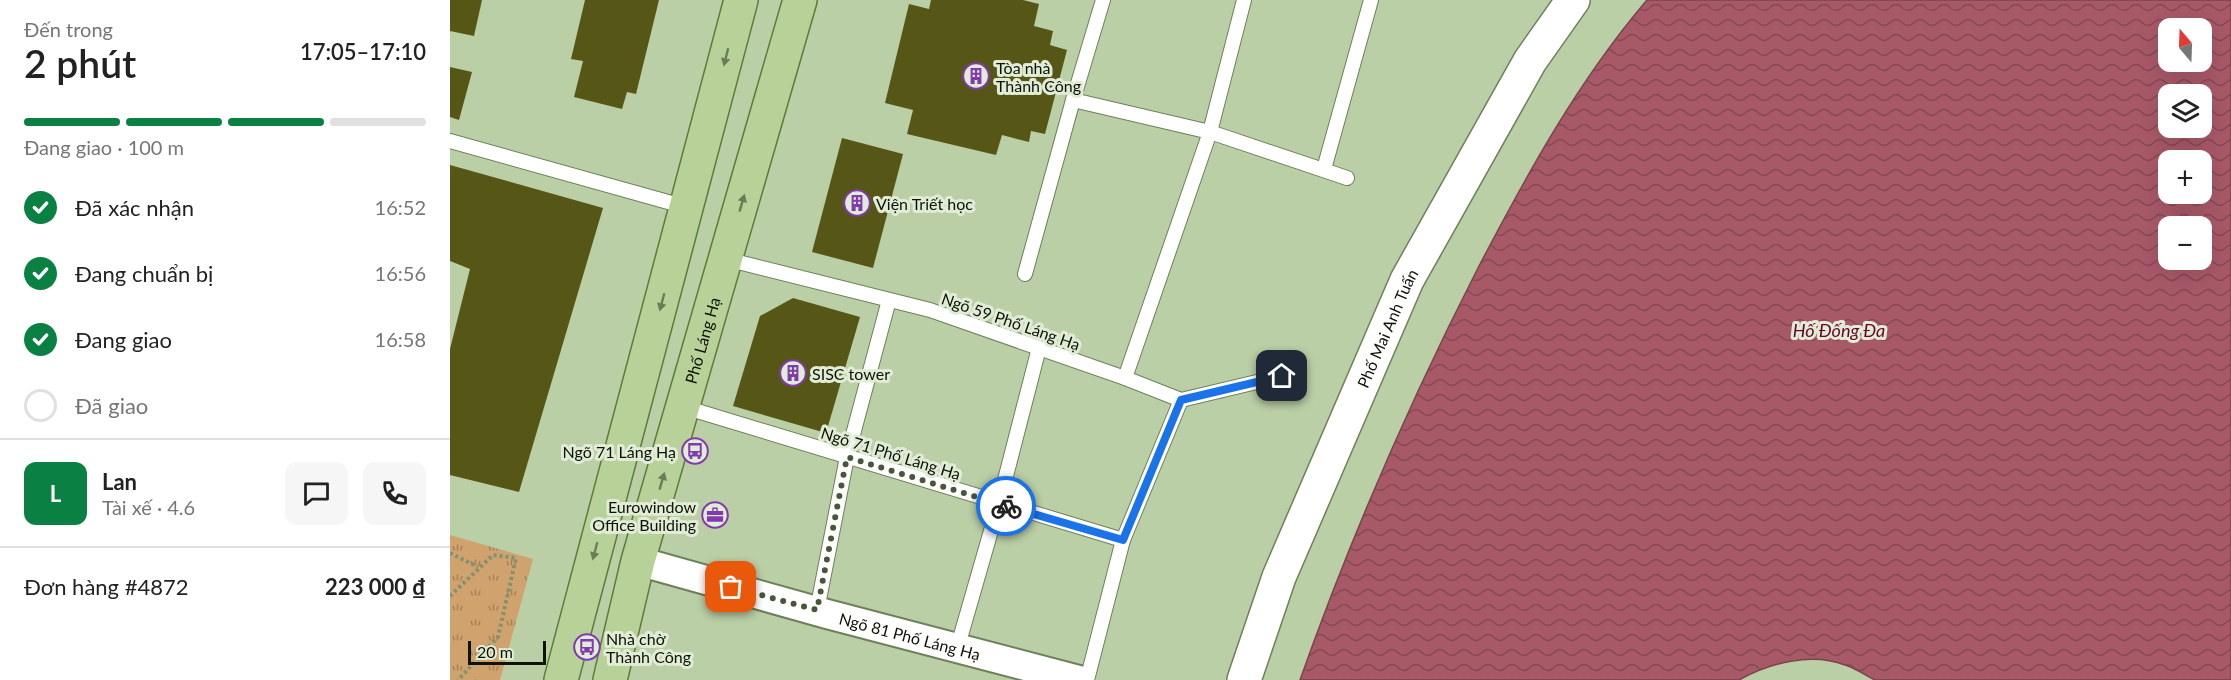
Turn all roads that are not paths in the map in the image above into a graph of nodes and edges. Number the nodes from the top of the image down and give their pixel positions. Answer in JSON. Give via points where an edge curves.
{"nodes":[{"id":1,"x":741,"y":0,"type":"edge"},
{"id":2,"x":800,"y":0,"type":"edge"},
{"id":3,"x":1103,"y":0,"type":"edge"},
{"id":4,"x":1244,"y":0,"type":"edge"},
{"id":5,"x":1371,"y":0,"type":"edge"},
{"id":6,"x":1573,"y":0,"type":"edge"},
{"id":7,"x":1073,"y":100,"type":"junction"},
{"id":8,"x":1210,"y":132,"type":"junction"},
{"id":9,"x":450,"y":141,"type":"edge"},
{"id":10,"x":1324,"y":169,"type":"junction"},
{"id":11,"x":1347,"y":178,"type":"dead end"},
{"id":12,"x":686,"y":207,"type":"junction"},
{"id":13,"x":677,"y":245,"type":"junction"},
{"id":14,"x":726,"y":259,"type":"junction"},
{"id":15,"x":1025,"y":274,"type":"dead end"},
{"id":16,"x":889,"y":300,"type":"junction"},
{"id":17,"x":1039,"y":348,"type":"junction"},
{"id":18,"x":1282,"y":376,"type":"dead end"},
{"id":19,"x":1125,"y":378,"type":"junction"},
{"id":20,"x":1181,"y":400,"type":"junction"},
{"id":21,"x":684,"y":407,"type":"junction"},
{"id":22,"x":847,"y":457,"type":"junction"},
{"id":23,"x":999,"y":503,"type":"junction"},
{"id":24,"x":1123,"y":540,"type":"junction"},
{"id":25,"x":638,"y":561,"type":"junction"},
{"id":26,"x":817,"y":610,"type":"junction"},
{"id":27,"x":957,"y":649,"type":"junction"},
{"id":28,"x":561,"y":680,"type":"edge"},
{"id":29,"x":610,"y":680,"type":"edge"},
{"id":30,"x":1079,"y":680,"type":"edge"},
{"id":31,"x":1087,"y":680,"type":"edge"},
{"id":32,"x":1244,"y":680,"type":"edge"}],
"edges":[{"from":1,"to":12,"type":"main road","one_way":true},
{"from":14,"to":2,"type":"main road","name":"Phố Láng Hạ","one_way":true},
{"from":3,"to":7,"type":"lane"},
{"from":4,"to":8,"type":"lane"},
{"from":5,"to":10,"type":"lane"},
{"from":6,"to":32,"type":"street","name":"Phố Mai Anh Tuấn","via":[[1530,61],[1407,280],[1280,577]]},
{"from":7,"to":8,"type":"lane"},
{"from":7,"to":15,"type":"lane"},
{"from":8,"to":10,"type":"lane"},
{"from":8,"to":19,"type":"lane"},
{"from":9,"to":12,"type":"lane"},
{"from":10,"to":11,"type":"lane"},
{"from":12,"to":13,"type":"main road"},
{"from":13,"to":14,"type":"main road"},
{"from":13,"to":28,"type":"main road","one_way":true},
{"from":14,"to":16,"type":"lane","name":"Ngõ 59 Phố Láng Hạ"},
{"from":14,"to":21,"type":"main road","name":"Phố Láng Hạ"},
{"from":16,"to":17,"type":"lane","name":"Ngõ 59 Phố Láng Hạ"},
{"from":16,"to":22,"type":"lane"},
{"from":17,"to":19,"type":"lane","name":"Ngõ 59 Phố Láng Hạ"},
{"from":17,"to":23,"type":"lane"},
{"from":18,"to":20,"type":"lane"},
{"from":19,"to":20,"type":"lane","name":"Ngõ 59 Phố Láng Hạ"},
{"from":20,"to":24,"type":"lane"},
{"from":21,"to":22,"type":"lane","name":"Ngõ 71 Phố Láng Hạ"},
{"from":25,"to":21,"type":"main road","name":"Phố Láng Hạ","one_way":true},
{"from":22,"to":23,"type":"lane","name":"Ngõ 71 Phố Láng Hạ"},
{"from":22,"to":26,"type":"lane"},
{"from":23,"to":24,"type":"lane","name":"Ngõ 71 Phố Láng Hạ"},
{"from":23,"to":27,"type":"lane"},
{"from":24,"to":31,"type":"lane"},
{"from":25,"to":26,"type":"street","name":"Ngõ 81 Phố Láng Hạ"},
{"from":25,"to":29,"type":"main road","name":"Phố Láng Hạ"},
{"from":26,"to":27,"type":"street","name":"Ngõ 81 Phố Láng Hạ"},
{"from":27,"to":30,"type":"street","name":"Ngõ 81 Phố Láng Hạ"}]}
